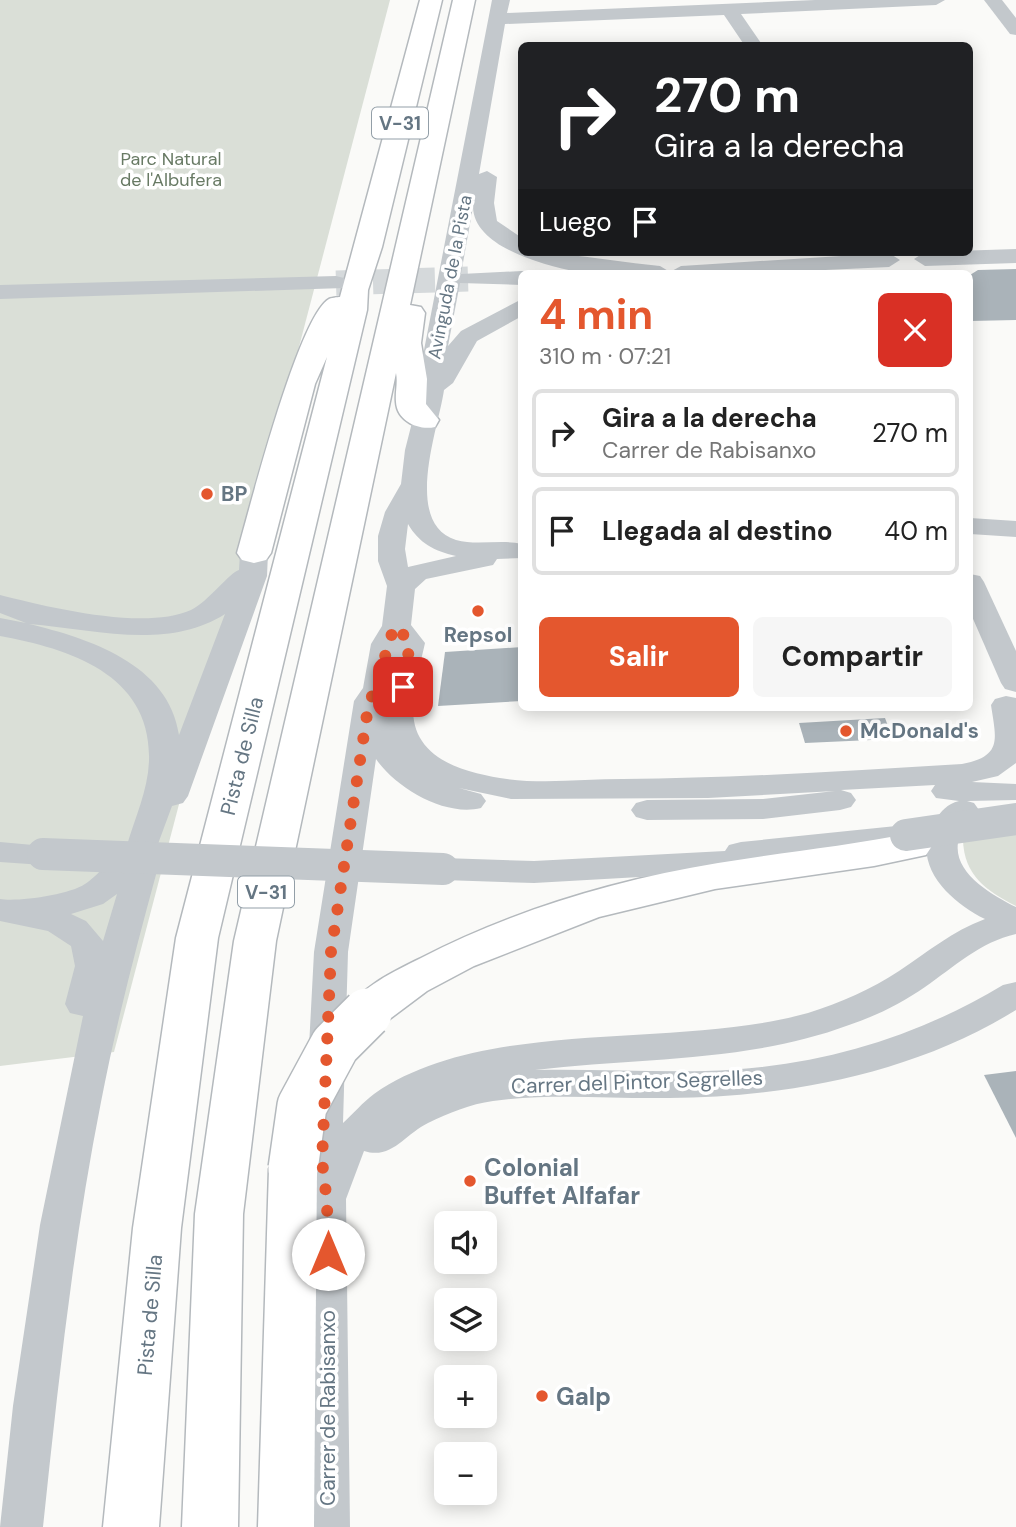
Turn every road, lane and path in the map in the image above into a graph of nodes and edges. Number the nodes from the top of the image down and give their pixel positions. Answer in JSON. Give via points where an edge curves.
{"nodes":[{"id":1,"x":431,"y":0,"type":"edge"},
{"id":2,"x":464,"y":0,"type":"edge"},
{"id":3,"x":936,"y":0,"type":"edge"},
{"id":4,"x":993,"y":0,"type":"edge"},
{"id":5,"x":789,"y":3,"type":"edge"},
{"id":6,"x":728,"y":8,"type":"junction"},
{"id":7,"x":508,"y":9,"type":"edge"},
{"id":8,"x":1016,"y":30,"type":"edge"},
{"id":9,"x":751,"y":42,"type":"edge"},
{"id":10,"x":518,"y":245,"type":"edge"},
{"id":11,"x":545,"y":256,"type":"edge"},
{"id":12,"x":1016,"y":256,"type":"edge"},
{"id":13,"x":909,"y":263,"type":"edge"},
{"id":14,"x":406,"y":269,"type":"junction"},
{"id":15,"x":622,"y":270,"type":"edge"},
{"id":16,"x":741,"y":270,"type":"edge"},
{"id":17,"x":518,"y":278,"type":"edge"},
{"id":18,"x":468,"y":279,"type":"tunnel mouth"},
{"id":19,"x":345,"y":286,"type":"junction"},
{"id":20,"x":0,"y":292,"type":"edge"},
{"id":21,"x":518,"y":308,"type":"edge"},
{"id":22,"x":432,"y":391,"type":"junction"},
{"id":23,"x":424,"y":420,"type":"junction"},
{"id":24,"x":411,"y":489,"type":"junction"},
{"id":25,"x":973,"y":528,"type":"edge"},
{"id":26,"x":1016,"y":530,"type":"edge"},
{"id":27,"x":441,"y":543,"type":"junction"},
{"id":28,"x":518,"y":550,"type":"edge"},
{"id":29,"x":518,"y":550,"type":"edge"},
{"id":30,"x":254,"y":553,"type":"junction"},
{"id":31,"x":409,"y":579,"type":"junction"},
{"id":32,"x":973,"y":591,"type":"edge"},
{"id":33,"x":0,"y":604,"type":"edge"},
{"id":34,"x":0,"y":614,"type":"edge"},
{"id":35,"x":36,"y":615,"type":"junction"},
{"id":36,"x":396,"y":626,"type":"junction"},
{"id":37,"x":0,"y":627,"type":"edge"},
{"id":38,"x":973,"y":639,"type":"edge"},
{"id":39,"x":378,"y":689,"type":"junction"},
{"id":40,"x":1013,"y":704,"type":"edge"},
{"id":41,"x":708,"y":788,"type":"junction"},
{"id":42,"x":873,"y":796,"type":"junction"},
{"id":43,"x":1014,"y":800,"type":"edge"},
{"id":44,"x":958,"y":813,"type":"junction"},
{"id":45,"x":1016,"y":831,"type":"edge"},
{"id":46,"x":909,"y":841,"type":"junction"},
{"id":47,"x":140,"y":851,"type":"junction"},
{"id":48,"x":0,"y":852,"type":"edge"},
{"id":49,"x":518,"y":863,"type":"junction"},
{"id":50,"x":443,"y":869,"type":"junction"},
{"id":51,"x":0,"y":909,"type":"edge"},
{"id":52,"x":1016,"y":921,"type":"edge"},
{"id":53,"x":1016,"y":994,"type":"edge"},
{"id":54,"x":93,"y":1046,"type":"junction"},
{"id":55,"x":310,"y":1186,"type":"junction"},
{"id":56,"x":20,"y":1527,"type":"edge"},
{"id":57,"x":131,"y":1527,"type":"edge"},
{"id":58,"x":210,"y":1527,"type":"edge"},
{"id":59,"x":286,"y":1527,"type":"edge"},
{"id":60,"x":327,"y":1527,"type":"edge"}],
"edges":[{"from":1,"to":19,"type":"highway","name":"Pista de Silla","number":"V-31","via":[[369,247]]},
{"from":2,"to":14,"type":"highway","number":"V-31"},
{"from":3,"to":5,"type":"street"},
{"from":4,"to":8,"type":"street"},
{"from":5,"to":6,"type":"street"},
{"from":6,"to":7,"type":"street"},
{"from":6,"to":9,"type":"street"},
{"from":7,"to":10,"type":"street","name":"Avinguda de la Pista","via":[[481,213],[493,232]]},
{"from":7,"to":22,"type":"street","name":"Avinguda de la Pista","via":[[430,381]]},
{"from":11,"to":15,"type":"street","via":[[585,267]]},
{"from":12,"to":13,"type":"street"},
{"from":13,"to":16,"type":"street"},
{"from":14,"to":23,"type":"highway","via":[[417,284],[406,343],[411,406]]},
{"from":14,"to":58,"type":"highway","number":"V-31","via":[[255,941],[219,1214]]},
{"from":17,"to":18,"type":"street"},
{"from":19,"to":20,"type":"street"},
{"from":19,"to":30,"type":"highway","via":[[300,384]]},
{"from":19,"to":57,"type":"highway","name":"Pista de Silla","number":"V-31","via":[[353,310],[197,938],[157,1228]]},
{"from":21,"to":22,"type":"street","via":[[469,336]]},
{"from":22,"to":23,"type":"street","name":"Avinguda de la Pista"},
{"from":23,"to":24,"type":"street","name":"Avinguda de la Pista"},
{"from":24,"to":27,"type":"street","name":"Avinguda de la Pista","via":[[422,525]]},
{"from":24,"to":31,"type":"street","via":[[398,510],[391,545],[391,568]]},
{"from":25,"to":26,"type":"street"},
{"from":27,"to":28,"type":"street","via":[[475,550]]},
{"from":27,"to":31,"type":"street"},
{"from":29,"to":31,"type":"street"},
{"from":30,"to":35,"type":"street","via":[[233,594],[195,619],[132,626]]},
{"from":30,"to":47,"type":"street","via":[[253,576]]},
{"from":31,"to":36,"type":"street","name":"Carrer de Rabisanxo"},
{"from":32,"to":40,"type":"street"},
{"from":33,"to":35,"type":"street"},
{"from":34,"to":35,"type":"street"},
{"from":36,"to":39,"type":"street","name":"Carrer de Rabisanxo","via":[[386,645]]},
{"from":36,"to":41,"type":"street","name":"Carrer de Rabisanxo","via":[[410,643],[401,730],[411,747],[454,777],[511,789]]},
{"from":37,"to":47,"type":"street","via":[[34,632],[88,650],[130,677],[153,703],[164,733],[165,760]]},
{"from":38,"to":40,"type":"street"},
{"from":39,"to":42,"type":"street","via":[[379,733],[399,768],[423,785],[481,804],[722,811]]},
{"from":39,"to":55,"type":"street","name":"Carrer de Rabisanxo","via":[[369,701],[331,952],[322,1161]]},
{"from":40,"to":41,"type":"street","via":[[1009,753],[987,769]]},
{"from":41,"to":42,"type":"street"},
{"from":42,"to":43,"type":"street","via":[[962,790]]},
{"from":43,"to":44,"type":"street","via":[[980,799]]},
{"from":43,"to":46,"type":"street","bridge":true},
{"from":44,"to":49,"type":"street","via":[[917,823],[748,842],[560,855]]},
{"from":44,"to":52,"type":"street","via":[[945,830],[942,850],[948,871],[965,892]]},
{"from":45,"to":46,"type":"street"},
{"from":46,"to":49,"type":"street"},
{"from":46,"to":50,"type":"street","via":[[642,868]]},
{"from":46,"to":55,"type":"highway","bridge":true,"via":[[598,902],[527,926],[416,978],[367,1013],[335,1045],[302,1105]]},
{"from":47,"to":51,"type":"street","via":[[105,890],[65,906]]},
{"from":47,"to":54,"type":"street"},
{"from":48,"to":50,"type":"street","bridge":true},
{"from":49,"to":50,"type":"street"},
{"from":51,"to":54,"type":"street","via":[[74,928],[88,943],[93,965],[83,1003]]},
{"from":52,"to":55,"type":"street","via":[[978,932],[876,1001],[802,1026],[697,1045],[506,1060],[436,1078],[403,1094],[354,1134]]},
{"from":53,"to":55,"type":"street","name":"Carrer del Pintor Segrelles","via":[[939,1035],[821,1070],[707,1084],[509,1084],[457,1096],[403,1119],[364,1152]]},
{"from":54,"to":56,"type":"street","via":[[48,1297]]},
{"from":55,"to":59,"type":"highway"},
{"from":55,"to":60,"type":"street","name":"Carrer de Rabisanxo"}]}
